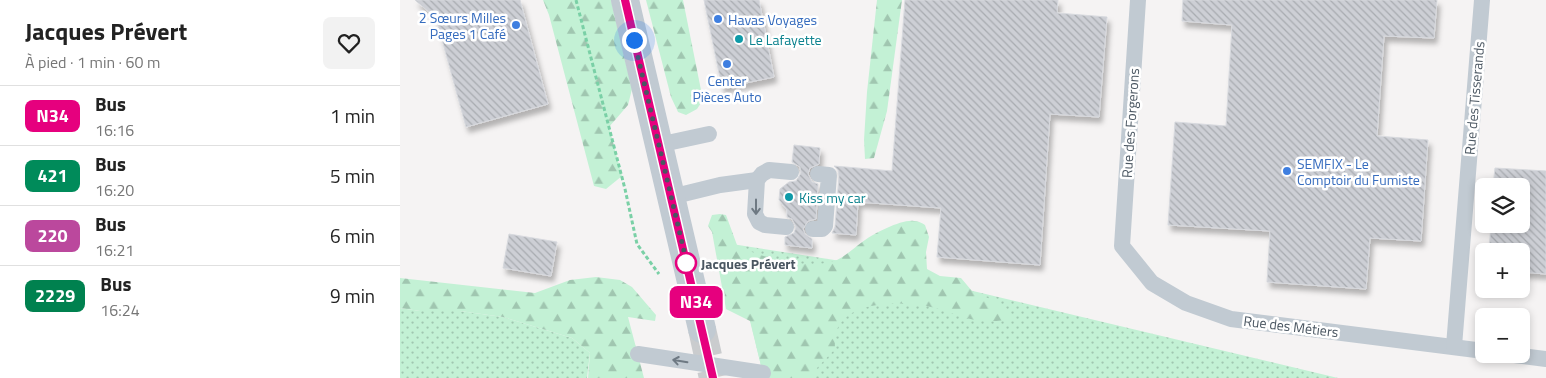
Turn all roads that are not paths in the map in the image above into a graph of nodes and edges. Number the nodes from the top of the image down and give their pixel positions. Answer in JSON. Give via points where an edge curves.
{"nodes":[{"id":1,"x":1138,"y":0,"type":"edge"},
{"id":2,"x":1482,"y":0,"type":"edge"},
{"id":3,"x":626,"y":1,"type":"edge"},
{"id":4,"x":709,"y":134,"type":"dead end"},
{"id":5,"x":658,"y":145,"type":"junction"},
{"id":6,"x":791,"y":172,"type":"dead end"},
{"id":7,"x":823,"y":174,"type":"dead end"},
{"id":8,"x":757,"y":180,"type":"junction"},
{"id":9,"x":671,"y":197,"type":"junction"},
{"id":10,"x":786,"y":227,"type":"dead end"},
{"id":11,"x":819,"y":227,"type":"dead end"},
{"id":12,"x":1122,"y":246,"type":"joint"},
{"id":13,"x":702,"y":329,"type":"tunnel mouth"},
{"id":14,"x":1454,"y":346,"type":"junction"},
{"id":15,"x":1475,"y":350,"type":"edge"},
{"id":16,"x":638,"y":354,"type":"dead end"},
{"id":17,"x":1530,"y":357,"type":"edge"},
{"id":18,"x":1546,"y":359,"type":"edge"},
{"id":19,"x":763,"y":373,"type":"dead end"}],
"edges":[{"from":1,"to":12,"type":"lane","name":"Rue des Forgerons"},
{"from":2,"to":14,"type":"lane","name":"Rue des Tisserands"},
{"from":3,"to":5,"type":"street"},
{"from":4,"to":5,"type":"lane"},
{"from":5,"to":9,"type":"street"},
{"from":6,"to":8,"type":"lane","via":[[769,170]]},
{"from":7,"to":11,"type":"lane"},
{"from":8,"to":9,"type":"lane"},
{"from":8,"to":10,"type":"lane","one_way":true,"via":[[755,214],[759,222]]},
{"from":9,"to":13,"type":"street"},
{"from":12,"to":14,"type":"lane","name":"Rue des Métiers","via":[[1152,283],[1186,303],[1231,319]]},
{"from":14,"to":15,"type":"lane","name":"Rue des Métiers"},
{"from":19,"to":16,"type":"lane","one_way":true,"bridge":true},
{"from":17,"to":18,"type":"lane"}]}
